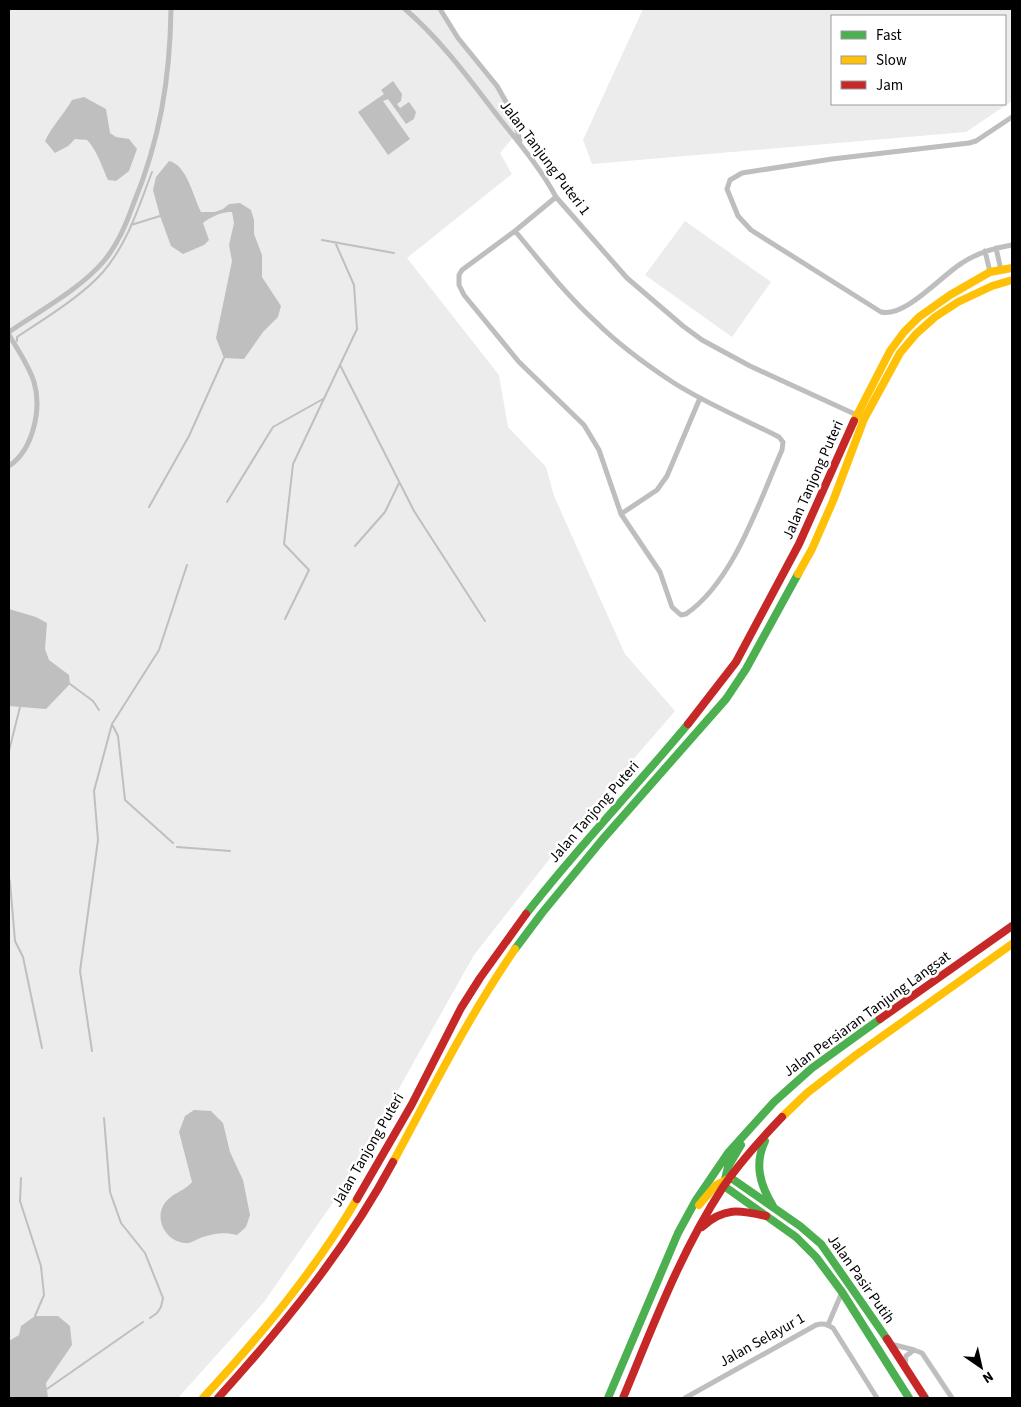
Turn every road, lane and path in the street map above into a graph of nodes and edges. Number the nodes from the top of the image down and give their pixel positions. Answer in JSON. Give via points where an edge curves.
{"nodes":[{"id":1,"x":171,"y":9,"type":"edge"},
{"id":2,"x":405,"y":9,"type":"edge"},
{"id":3,"x":440,"y":9,"type":"edge"},
{"id":4,"x":1012,"y":117,"type":"edge"},
{"id":5,"x":524,"y":149,"type":"junction"},
{"id":6,"x":556,"y":197,"type":"junction"},
{"id":7,"x":515,"y":231,"type":"junction"},
{"id":8,"x":1012,"y":245,"type":"edge"},
{"id":9,"x":996,"y":248,"type":"junction"},
{"id":10,"x":985,"y":251,"type":"junction"},
{"id":11,"x":1012,"y":268,"type":"edge"},
{"id":12,"x":1001,"y":270,"type":"junction"},
{"id":13,"x":990,"y":272,"type":"junction"},
{"id":14,"x":1012,"y":280,"type":"edge"},
{"id":15,"x":919,"y":317,"type":"junction"},
{"id":16,"x":935,"y":317,"type":"junction"},
{"id":17,"x":9,"y":333,"type":"edge"},
{"id":18,"x":700,"y":398,"type":"junction"},
{"id":19,"x":861,"y":417,"type":"junction"},
{"id":20,"x":9,"y":466,"type":"edge"},
{"id":21,"x":621,"y":514,"type":"junction"},
{"id":22,"x":1012,"y":926,"type":"edge"},
{"id":23,"x":1012,"y":944,"type":"edge"},
{"id":24,"x":777,"y":1122,"type":"junction"},
{"id":25,"x":754,"y":1123,"type":"junction"},
{"id":26,"x":726,"y":1181,"type":"junction"},
{"id":27,"x":773,"y":1206,"type":"junction"},
{"id":28,"x":766,"y":1216,"type":"junction"},
{"id":29,"x":340,"y":1226,"type":"junction"},
{"id":30,"x":351,"y":1232,"type":"junction"},
{"id":31,"x":678,"y":1233,"type":"junction"},
{"id":32,"x":687,"y":1251,"type":"junction"},
{"id":33,"x":842,"y":1292,"type":"junction"},
{"id":34,"x":828,"y":1325,"type":"junction"},
{"id":35,"x":891,"y":1344,"type":"junction"},
{"id":36,"x":914,"y":1350,"type":"junction"},
{"id":37,"x":905,"y":1366,"type":"junction"},
{"id":38,"x":203,"y":1398,"type":"edge"},
{"id":39,"x":218,"y":1398,"type":"edge"},
{"id":40,"x":608,"y":1398,"type":"edge"},
{"id":41,"x":623,"y":1398,"type":"edge"},
{"id":42,"x":685,"y":1398,"type":"edge"},
{"id":43,"x":877,"y":1398,"type":"edge"},
{"id":44,"x":909,"y":1398,"type":"edge"},
{"id":45,"x":925,"y":1398,"type":"edge"},
{"id":46,"x":952,"y":1398,"type":"edge"}],
"edges":[{"from":1,"to":17,"type":"street","via":[[171,48],[164,105],[149,164],[119,238],[103,262],[82,282]]},
{"from":2,"to":5,"type":"street","name":"Jalan Tanjung Puteri 1","via":[[452,57]]},
{"from":3,"to":5,"type":"street","via":[[458,38],[498,86],[513,114]]},
{"from":4,"to":10,"type":"street","via":[[969,143],[742,173],[730,180],[728,186],[738,216],[751,230],[888,314],[903,308],[961,263]]},
{"from":5,"to":6,"type":"street","name":"Jalan Tanjung Puteri 1"},
{"from":6,"to":7,"type":"street"},
{"from":6,"to":19,"type":"street","name":"Jalan Tanjung Puteri 1","via":[[627,278],[682,326],[750,366]]},
{"from":7,"to":18,"type":"street","via":[[596,323],[674,383]]},
{"from":7,"to":21,"type":"street","via":[[462,270],[459,285],[519,362],[584,425],[598,450]]},
{"from":8,"to":9,"type":"street"},
{"from":9,"to":10,"type":"street"},
{"from":9,"to":12,"type":"street"},
{"from":10,"to":13,"type":"street"},
{"from":11,"to":12,"type":"street","name":"Jalan Tanjong Puteri"},
{"from":12,"to":13,"type":"street","name":"Jalan Tanjong Puteri"},
{"from":13,"to":15,"type":"street","name":"Jalan Tanjong Puteri"},
{"from":14,"to":16,"type":"street","name":"Jalan Tanjong Puteri","via":[[958,302]]},
{"from":15,"to":16,"type":"street","via":[[925,322]]},
{"from":15,"to":19,"type":"street","name":"Jalan Tanjong Puteri","via":[[890,351]]},
{"from":16,"to":19,"type":"street","name":"Jalan Tanjong Puteri","via":[[900,353]]},
{"from":17,"to":20,"type":"street","via":[[34,382],[37,404],[33,430],[26,447],[16,462]]},
{"from":18,"to":21,"type":"street","via":[[667,476],[657,490]]},
{"from":18,"to":21,"type":"street","via":[[779,437],[783,446],[729,567],[692,610],[681,615],[672,607],[660,572]]},
{"from":19,"to":29,"type":"street","name":"Jalan Tanjong Puteri","via":[[736,662],[666,750],[558,872],[480,978]]},
{"from":19,"to":30,"type":"street","name":"Jalan Tanjong Puteri","via":[[833,501],[812,550],[746,669],[726,699],[567,880],[527,933],[472,1015],[378,1190]]},
{"from":22,"to":25,"type":"street","name":"Jalan Persiaran Tanjung Langsat","via":[[816,1065],[785,1090]]},
{"from":23,"to":24,"type":"street","name":"Jalan Persiaran Tanjung Langsat","via":[[857,1053],[796,1101]]},
{"from":24,"to":26,"type":"street","name":"Jalan Persiaran Tanjung Langsat"},
{"from":24,"to":27,"type":"street","via":[[758,1158],[763,1187]]},
{"from":25,"to":26,"type":"street","via":[[728,1167]]},
{"from":25,"to":31,"type":"street","name":"Jalan Persiaran Tanjung Langsat","via":[[718,1166]]},
{"from":26,"to":27,"type":"street","name":"Jalan Pasir Putih"},
{"from":26,"to":28,"type":"street","name":"Jalan Pasir Putih"},
{"from":26,"to":31,"type":"street","via":[[714,1186]]},
{"from":26,"to":32,"type":"street","name":"Jalan Persiaran Tanjung Langsat"},
{"from":27,"to":35,"type":"street","name":"Jalan Pasir Putih","via":[[814,1236],[827,1251]]},
{"from":28,"to":32,"type":"street","via":[[742,1210],[726,1212],[708,1222]]},
{"from":28,"to":33,"type":"street","name":"Jalan Pasir Putih","via":[[807,1247]]},
{"from":29,"to":30,"type":"street"},
{"from":29,"to":38,"type":"street","name":"Jalan Tanjong Puteri","via":[[248,1349]]},
{"from":30,"to":39,"type":"street","name":"Jalan Tanjong Puteri","via":[[256,1357]]},
{"from":31,"to":40,"type":"street","name":"Jalan Persiaran Tanjung Langsat"},
{"from":32,"to":41,"type":"street","name":"Jalan Persiaran Tanjung Langsat"},
{"from":33,"to":34,"type":"street"},
{"from":33,"to":44,"type":"street","name":"Jalan Pasir Putih"},
{"from":34,"to":42,"type":"street","name":"Jalan Selayur 1","via":[[816,1325]]},
{"from":34,"to":43,"type":"street","name":"Jalan Selayur 1"},
{"from":35,"to":36,"type":"street"},
{"from":35,"to":37,"type":"street","name":"Jalan Pasir Putih"},
{"from":36,"to":37,"type":"street","via":[[906,1356]]},
{"from":36,"to":46,"type":"street","via":[[925,1356]]},
{"from":37,"to":45,"type":"street","name":"Jalan Pasir Putih"}]}
